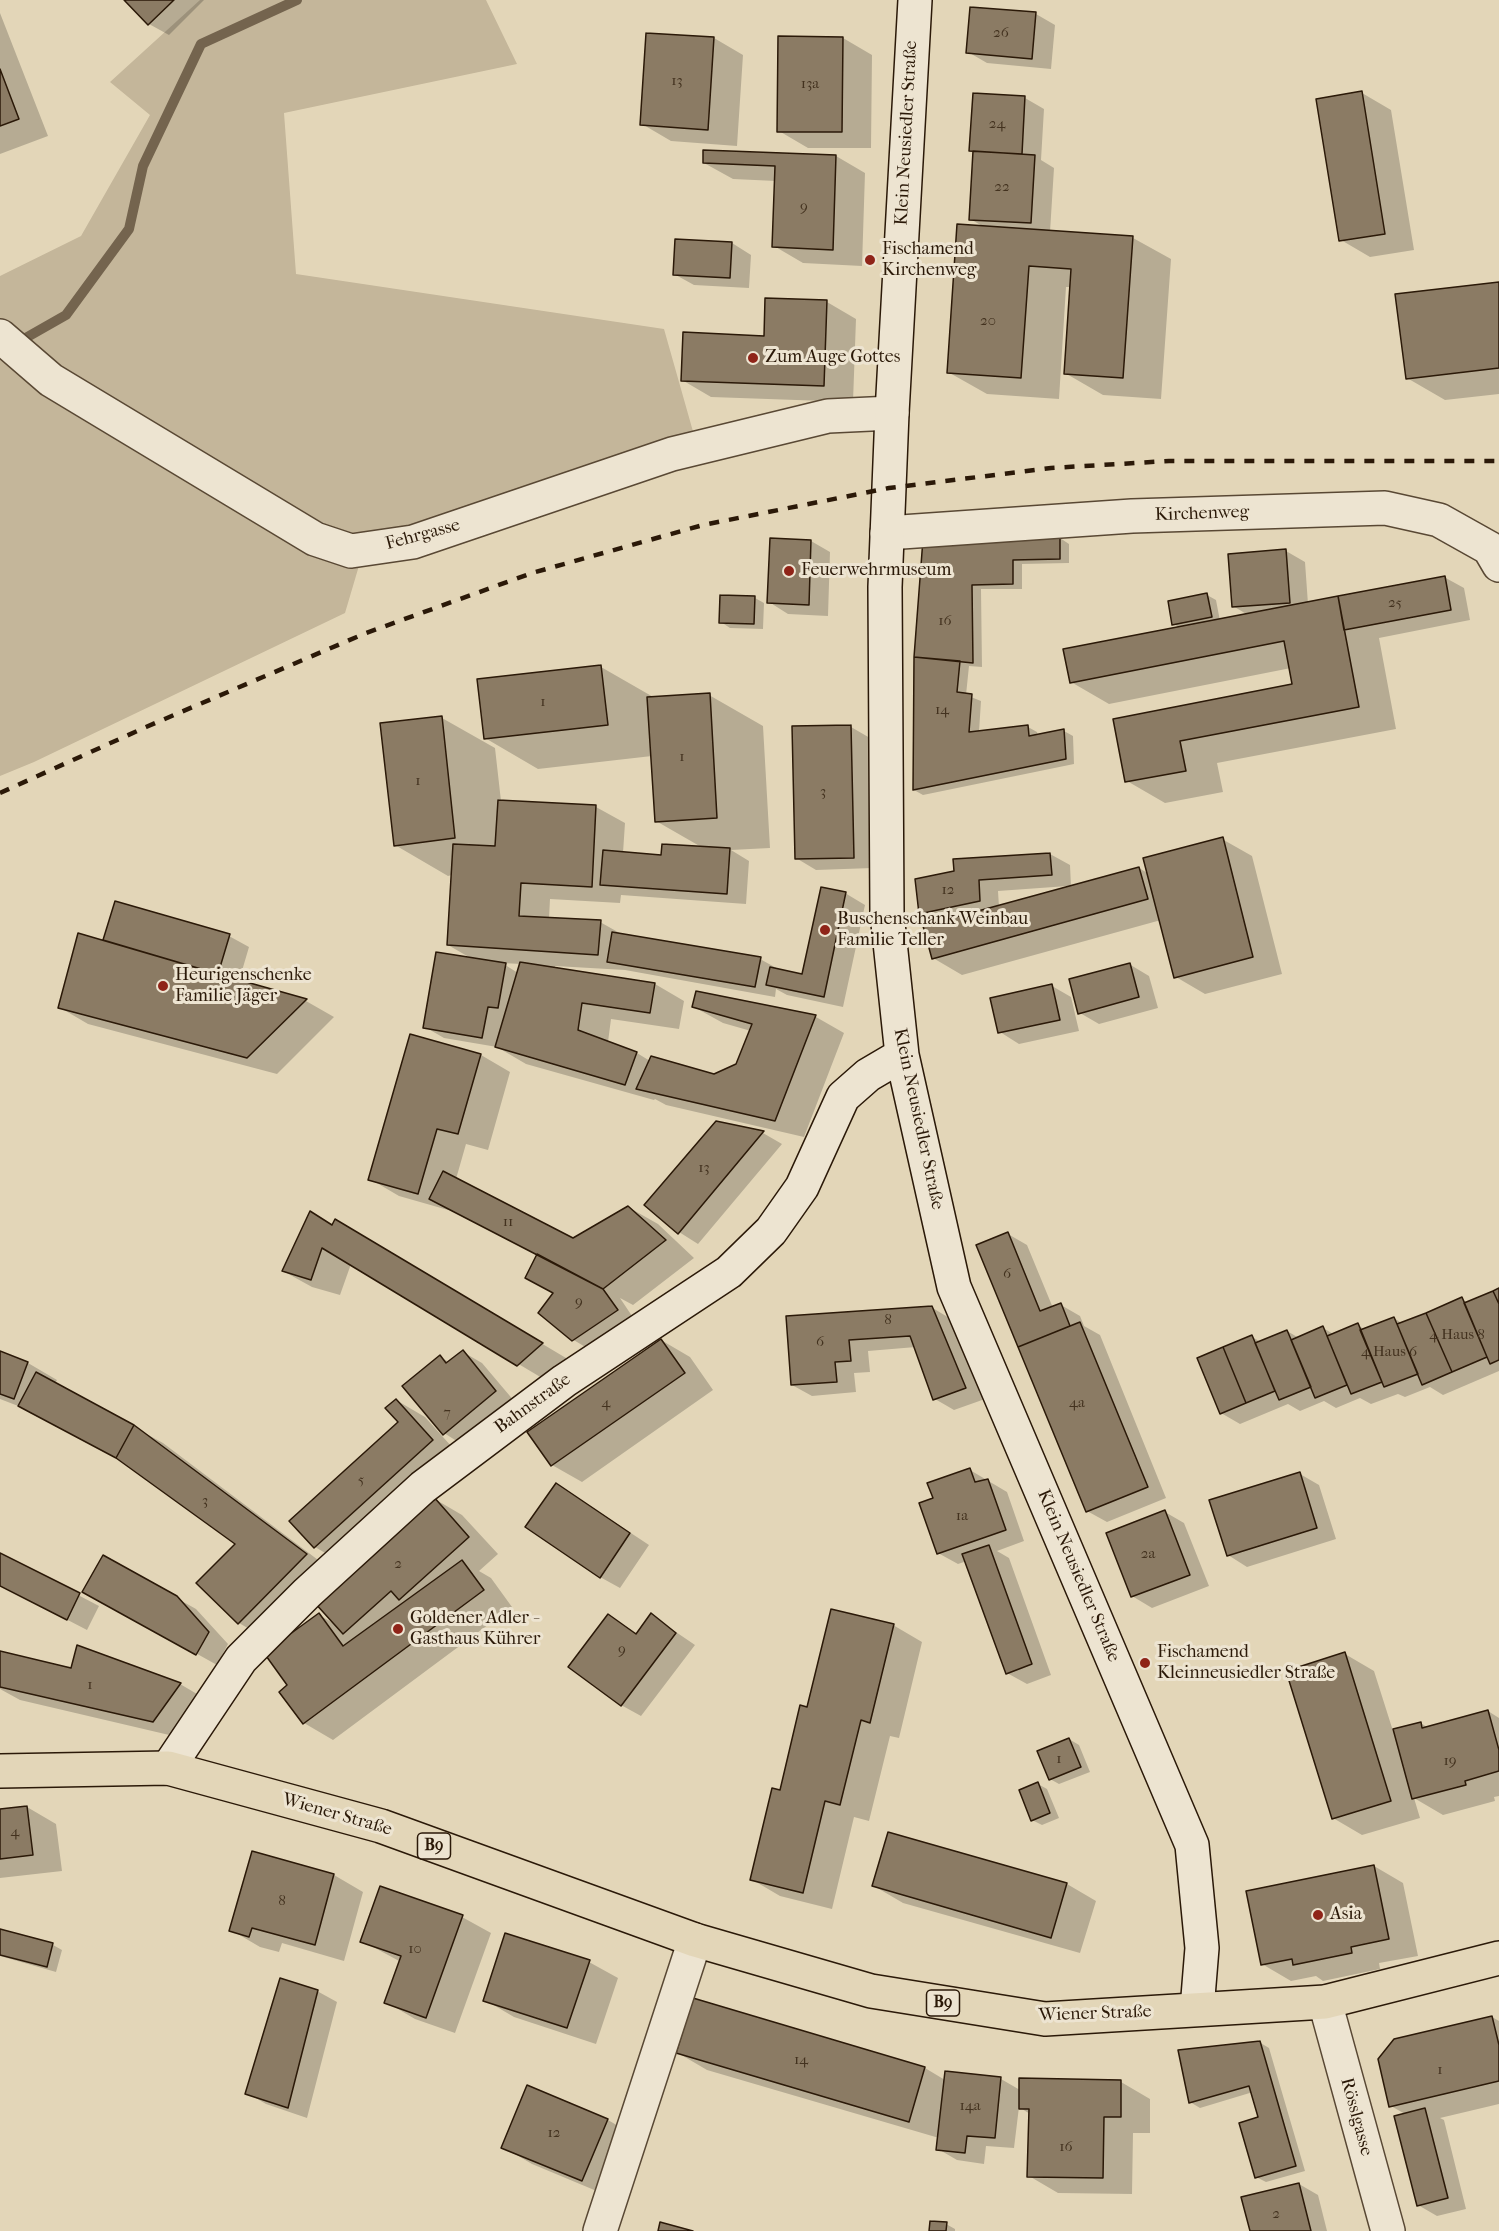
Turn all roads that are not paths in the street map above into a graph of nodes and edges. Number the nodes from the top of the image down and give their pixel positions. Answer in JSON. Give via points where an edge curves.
{"nodes":[{"id":1,"x":915,"y":0,"type":"edge"},
{"id":2,"x":0,"y":336,"type":"edge"},
{"id":3,"x":892,"y":414,"type":"junction"},
{"id":4,"x":887,"y":533,"type":"junction"},
{"id":5,"x":1499,"y":565,"type":"edge"},
{"id":6,"x":902,"y":1055,"type":"junction"},
{"id":7,"x":168,"y":1768,"type":"junction"},
{"id":8,"x":0,"y":1771,"type":"edge"},
{"id":9,"x":695,"y":1940,"type":"junction"},
{"id":10,"x":1499,"y":1958,"type":"edge"},
{"id":11,"x":1325,"y":2002,"type":"junction"},
{"id":12,"x":1197,"y":2009,"type":"junction"},
{"id":13,"x":600,"y":2231,"type":"edge"},
{"id":14,"x":1388,"y":2231,"type":"edge"}],
"edges":[{"from":1,"to":3,"type":"street","name":"Klein Neusiedler Straße"},
{"from":2,"to":3,"type":"street","name":"Fehrgasse","via":[[51,380],[315,539],[351,551],[413,542],[672,454],[828,416]]},
{"from":3,"to":4,"type":"street","name":"Klein Neusiedler Straße"},
{"from":4,"to":5,"type":"street","name":"Kirchenweg","via":[[1132,516],[1385,508],[1438,520],[1489,548]]},
{"from":4,"to":6,"type":"street","name":"Klein Neusiedler Straße","via":[[887,914]]},
{"from":6,"to":7,"type":"street","name":"Bahnstraße","via":[[868,1075],[843,1097],[802,1187],[771,1231],[729,1272],[564,1381],[423,1487],[241,1659]]},
{"from":6,"to":12,"type":"street","name":"Klein Neusiedler Straße","via":[[954,1287],[1192,1845],[1202,1948]]},
{"from":7,"to":8,"type":"main road","name":"Wiener Straße","number":"B9"},
{"from":7,"to":9,"type":"main road","name":"Wiener Straße","number":"B9","via":[[381,1826]]},
{"from":9,"to":12,"type":"main road","name":"Wiener Straße","number":"B9","via":[[871,1991],[1045,2019]]},
{"from":9,"to":13,"type":"street"},
{"from":10,"to":11,"type":"main road","name":"Wiener Straße","number":"B9"},
{"from":11,"to":12,"type":"main road","name":"Wiener Straße","number":"B9"},
{"from":11,"to":14,"type":"street","name":"Rösslgasse"}]}
